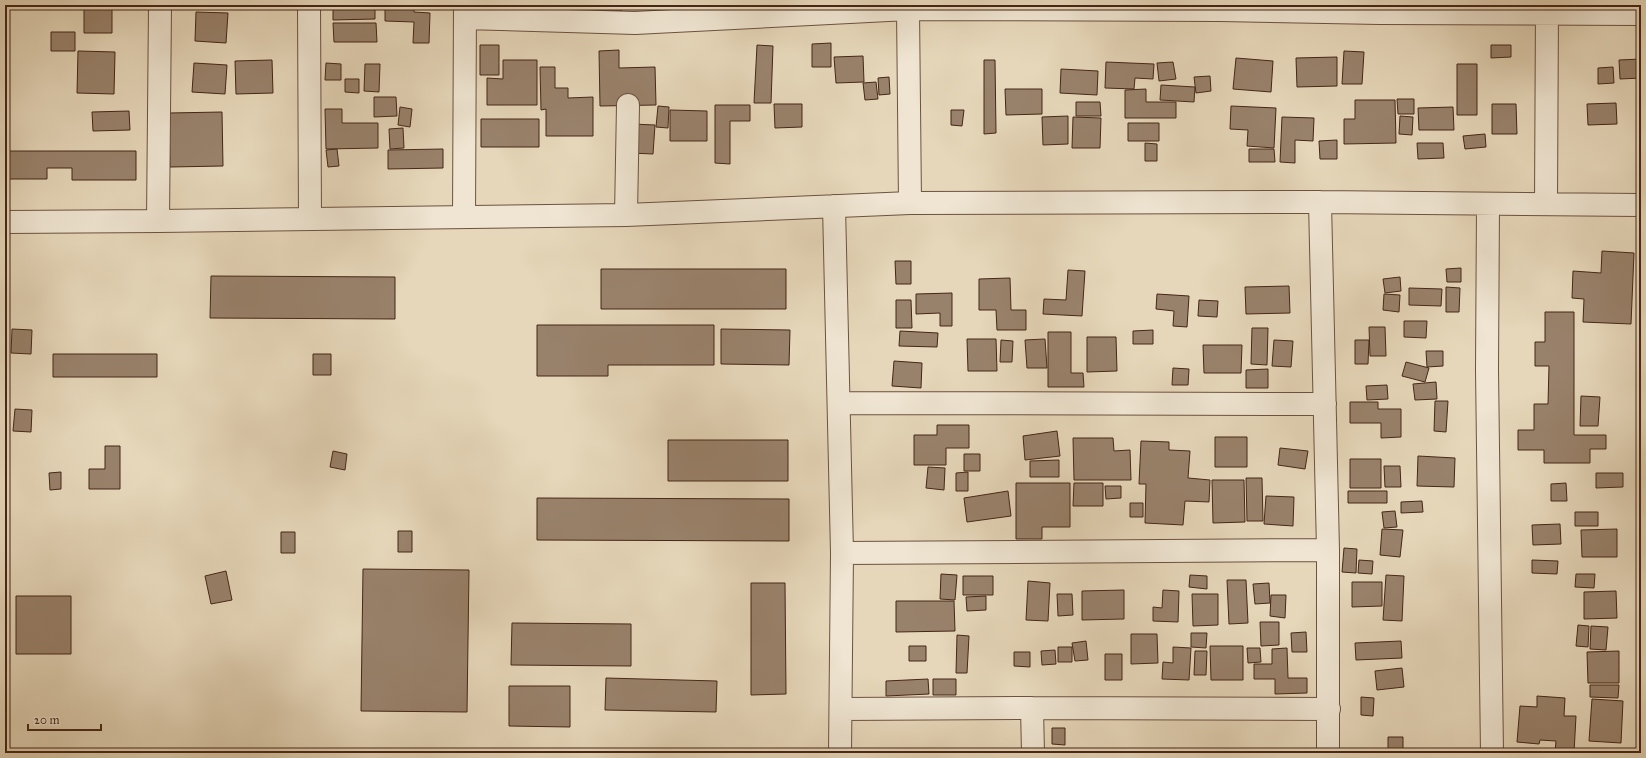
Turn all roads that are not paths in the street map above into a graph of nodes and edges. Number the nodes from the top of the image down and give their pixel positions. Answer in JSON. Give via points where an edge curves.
{"nodes":[{"id":1,"x":160,"y":5,"type":"edge"},
{"id":2,"x":309,"y":5,"type":"edge"},
{"id":3,"x":879,"y":7,"type":"edge"},
{"id":4,"x":1220,"y":7,"type":"edge"},
{"id":5,"x":1068,"y":8,"type":"edge"},
{"id":6,"x":908,"y":9,"type":"junction"},
{"id":7,"x":1380,"y":9,"type":"edge"},
{"id":8,"x":1547,"y":9,"type":"edge"},
{"id":9,"x":465,"y":12,"type":"edge"},
{"id":10,"x":634,"y":14,"type":"edge"},
{"id":11,"x":1641,"y":14,"type":"edge"},
{"id":12,"x":628,"y":105,"type":"dead end"},
{"id":13,"x":1320,"y":202,"type":"junction"},
{"id":14,"x":910,"y":203,"type":"junction"},
{"id":15,"x":1488,"y":204,"type":"junction"},
{"id":16,"x":1546,"y":204,"type":"junction"},
{"id":17,"x":1641,"y":205,"type":"edge"},
{"id":18,"x":834,"y":206,"type":"junction"},
{"id":19,"x":626,"y":215,"type":"junction"},
{"id":20,"x":464,"y":217,"type":"junction"},
{"id":21,"x":310,"y":219,"type":"junction"},
{"id":22,"x":5,"y":222,"type":"edge"},
{"id":23,"x":158,"y":222,"type":"junction"},
{"id":24,"x":839,"y":403,"type":"junction"},
{"id":25,"x":1325,"y":404,"type":"junction"},
{"id":26,"x":1328,"y":550,"type":"junction"},
{"id":27,"x":842,"y":553,"type":"junction"},
{"id":28,"x":1032,"y":708,"type":"junction"},
{"id":29,"x":841,"y":709,"type":"junction"},
{"id":30,"x":1329,"y":709,"type":"junction"},
{"id":31,"x":840,"y":753,"type":"edge"},
{"id":32,"x":1033,"y":753,"type":"edge"},
{"id":33,"x":1328,"y":753,"type":"edge"},
{"id":34,"x":1492,"y":753,"type":"edge"}],
"edges":[{"from":1,"to":23,"type":"street"},
{"from":2,"to":21,"type":"street"},
{"from":3,"to":6,"type":"street"},
{"from":3,"to":10,"type":"street"},
{"from":4,"to":5,"type":"street"},
{"from":4,"to":7,"type":"street"},
{"from":5,"to":6,"type":"street"},
{"from":6,"to":14,"type":"street"},
{"from":7,"to":8,"type":"street"},
{"from":8,"to":11,"type":"street"},
{"from":8,"to":16,"type":"street"},
{"from":9,"to":10,"type":"street"},
{"from":9,"to":20,"type":"street"},
{"from":12,"to":19,"type":"street"},
{"from":13,"to":14,"type":"street"},
{"from":13,"to":15,"type":"street"},
{"from":13,"to":25,"type":"street"},
{"from":14,"to":18,"type":"street"},
{"from":15,"to":16,"type":"street"},
{"from":15,"to":34,"type":"street","via":[[1487,370]]},
{"from":16,"to":17,"type":"street"},
{"from":18,"to":19,"type":"street"},
{"from":18,"to":24,"type":"street"},
{"from":19,"to":20,"type":"street"},
{"from":20,"to":21,"type":"street"},
{"from":21,"to":23,"type":"street"},
{"from":22,"to":23,"type":"street"},
{"from":24,"to":25,"type":"street"},
{"from":24,"to":27,"type":"street"},
{"from":25,"to":26,"type":"street"},
{"from":26,"to":27,"type":"street"},
{"from":26,"to":30,"type":"street"},
{"from":27,"to":29,"type":"street"},
{"from":28,"to":29,"type":"street"},
{"from":28,"to":30,"type":"street"},
{"from":28,"to":32,"type":"street"},
{"from":29,"to":31,"type":"street"},
{"from":30,"to":33,"type":"street"}]}
